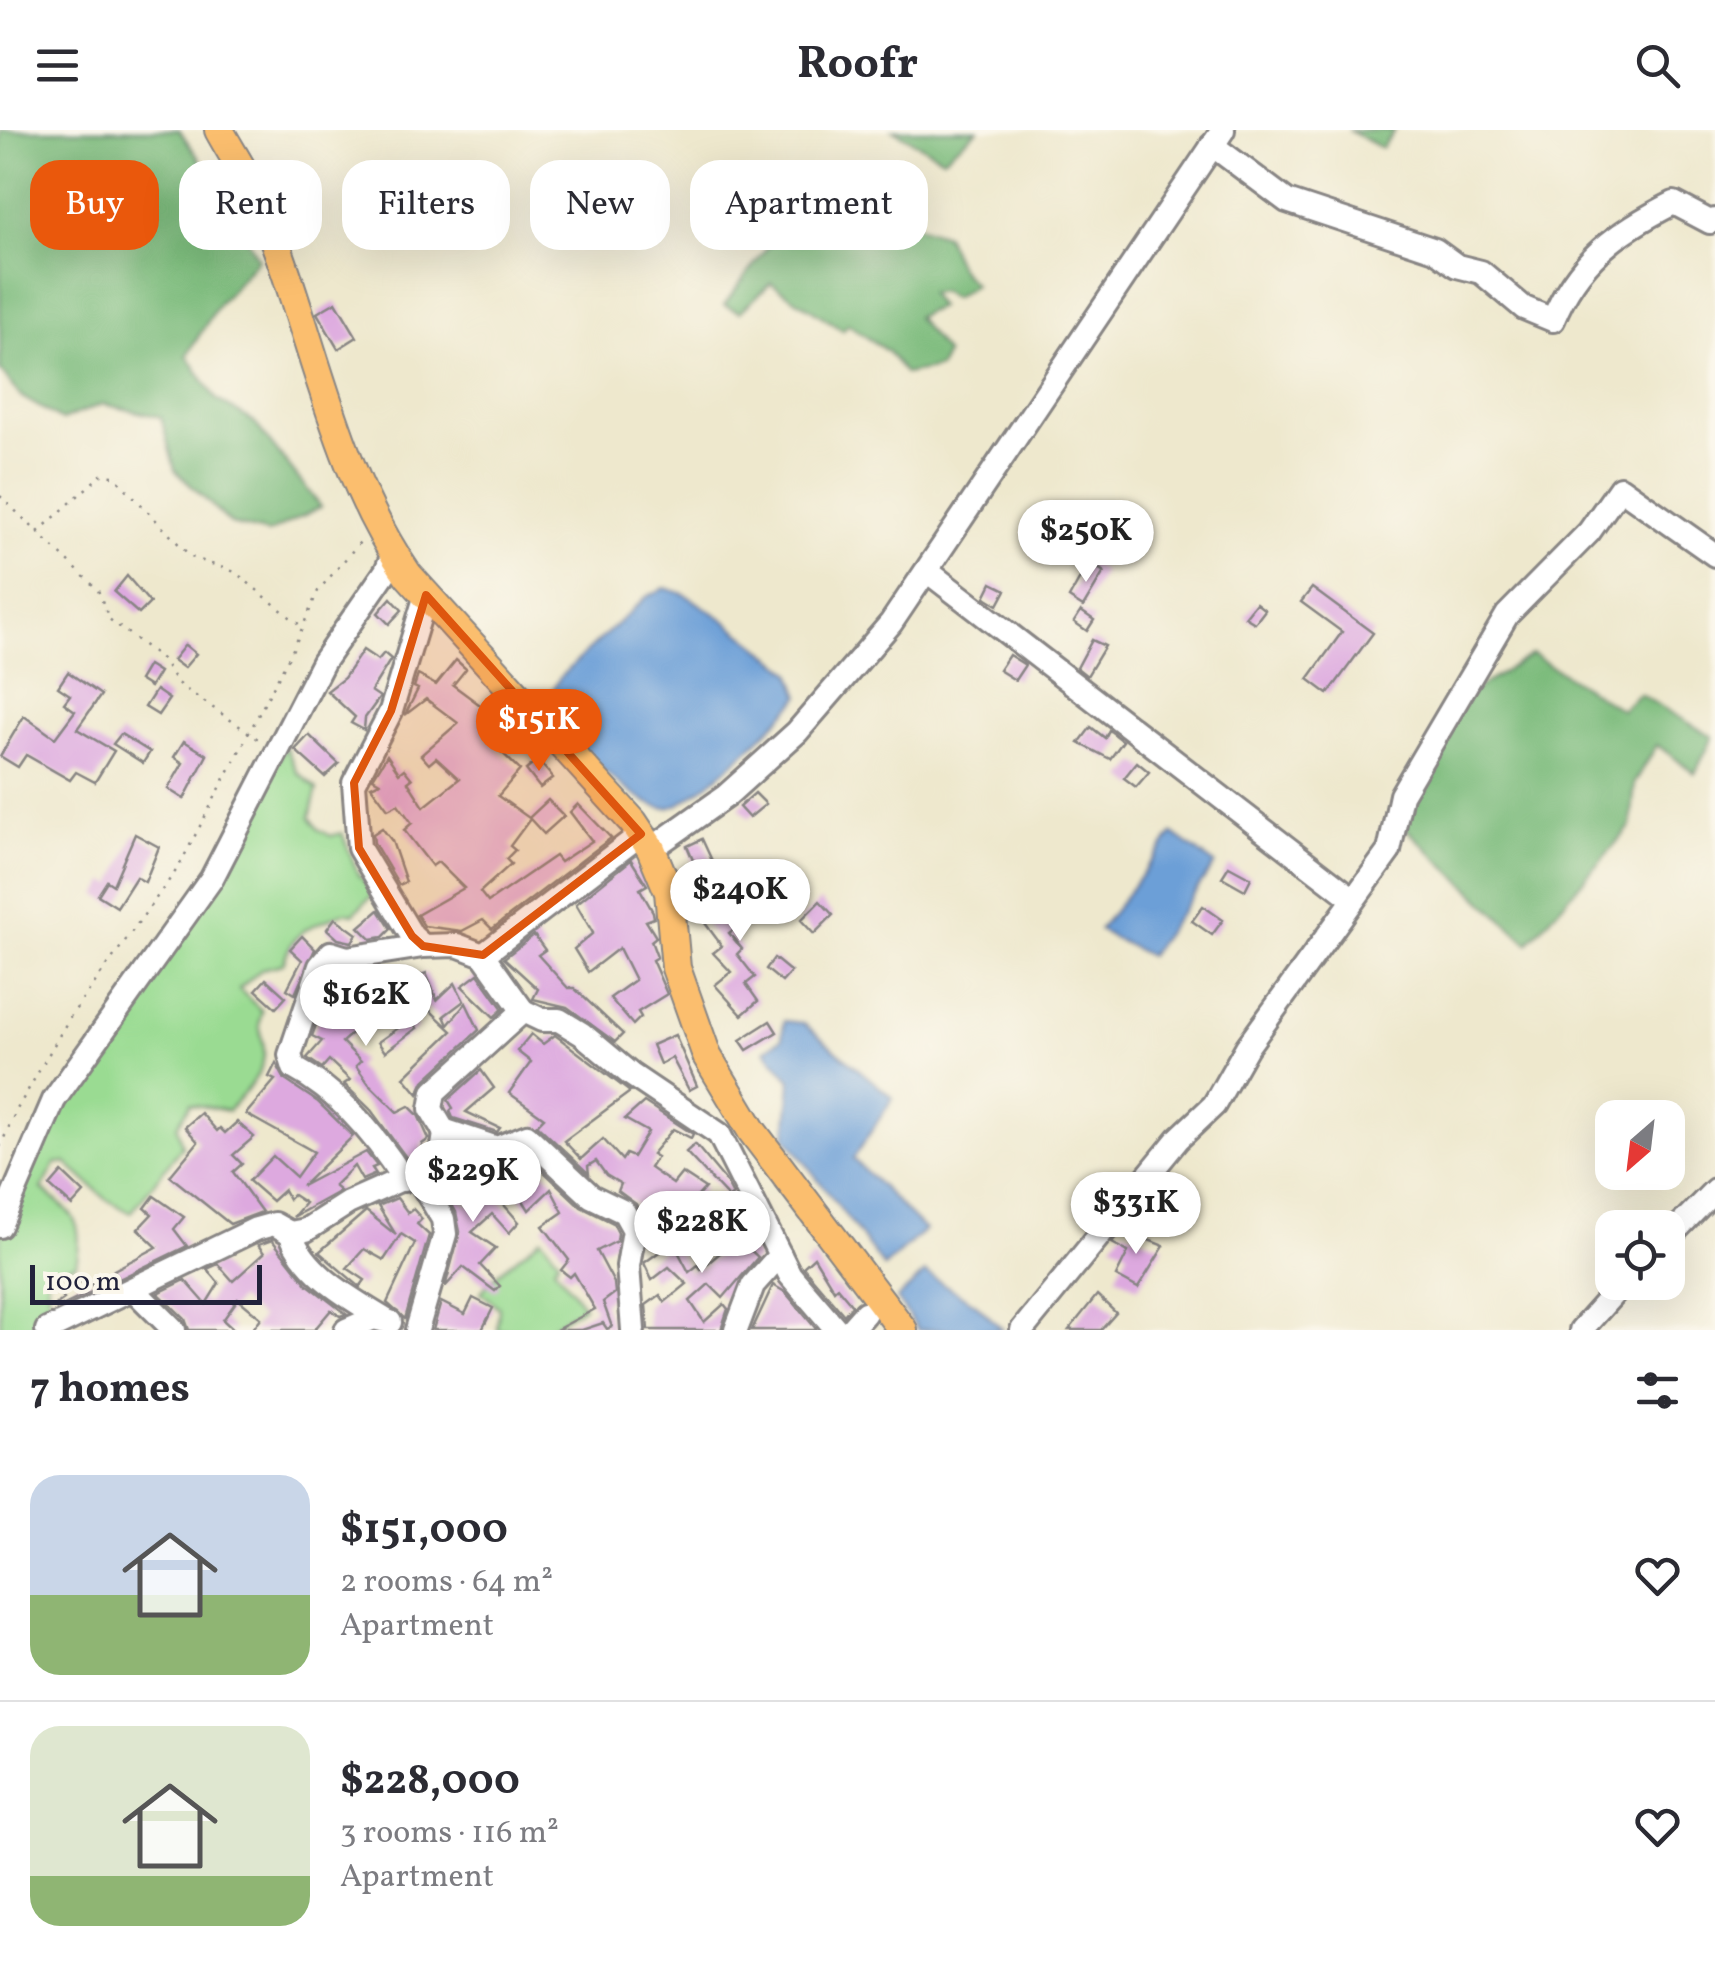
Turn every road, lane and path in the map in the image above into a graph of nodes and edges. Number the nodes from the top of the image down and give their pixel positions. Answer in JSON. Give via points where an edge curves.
{"nodes":[{"id":1,"x":219,"y":130,"type":"edge"},
{"id":2,"x":1218,"y":137,"type":"edge"},
{"id":3,"x":1715,"y":220,"type":"edge"},
{"id":4,"x":0,"y":496,"type":"edge"},
{"id":5,"x":38,"y":532,"type":"junction"},
{"id":6,"x":387,"y":544,"type":"junction"},
{"id":7,"x":1715,"y":555,"type":"edge"},
{"id":8,"x":927,"y":571,"type":"junction"},
{"id":9,"x":426,"y":595,"type":"junction"},
{"id":10,"x":302,"y":627,"type":"junction"},
{"id":11,"x":249,"y":732,"type":"junction"},
{"id":12,"x":274,"y":750,"type":"junction"},
{"id":13,"x":646,"y":842,"type":"junction"},
{"id":14,"x":1352,"y":898,"type":"junction"},
{"id":15,"x":423,"y":946,"type":"junction"},
{"id":16,"x":483,"y":955,"type":"junction"},
{"id":17,"x":524,"y":1011,"type":"junction"},
{"id":18,"x":444,"y":1130,"type":"junction"},
{"id":19,"x":0,"y":1147,"type":"edge"},
{"id":20,"x":410,"y":1177,"type":"junction"},
{"id":21,"x":1715,"y":1190,"type":"edge"},
{"id":22,"x":1685,"y":1221,"type":"edge"},
{"id":23,"x":0,"y":1226,"type":"edge"},
{"id":24,"x":290,"y":1233,"type":"junction"},
{"id":25,"x":780,"y":1256,"type":"junction"},
{"id":26,"x":135,"y":1291,"type":"junction"},
{"id":27,"x":1608,"y":1300,"type":"edge"},
{"id":28,"x":398,"y":1325,"type":"edge"},
{"id":29,"x":46,"y":1330,"type":"edge"},
{"id":30,"x":174,"y":1330,"type":"edge"},
{"id":31,"x":346,"y":1330,"type":"edge"},
{"id":32,"x":417,"y":1330,"type":"edge"},
{"id":33,"x":633,"y":1330,"type":"edge"},
{"id":34,"x":736,"y":1330,"type":"edge"},
{"id":35,"x":837,"y":1330,"type":"edge"},
{"id":36,"x":903,"y":1330,"type":"edge"},
{"id":37,"x":1022,"y":1330,"type":"edge"},
{"id":38,"x":1581,"y":1330,"type":"edge"}],
"edges":[{"from":1,"to":6,"type":"main road","via":[[260,202],[345,450]]},
{"from":2,"to":3,"type":"street","via":[[1287,201],[1435,250],[1553,320],[1567,286],[1622,228],[1674,203]]},
{"from":2,"to":8,"type":"street"},
{"from":4,"to":5,"type":"path"},
{"from":5,"to":10,"type":"path","via":[[82,488],[101,475],[114,476],[191,557],[235,572]]},
{"from":5,"to":11,"type":"path","via":[[98,590],[108,619],[162,659],[178,682]]},
{"from":6,"to":9,"type":"main road"},
{"from":6,"to":10,"type":"path","via":[[361,541],[318,591]]},
{"from":6,"to":12,"type":"street","via":[[386,571],[322,662]]},
{"from":7,"to":14,"type":"street","via":[[1620,488],[1590,532],[1508,615],[1401,795],[1389,852]]},
{"from":8,"to":13,"type":"street","via":[[797,732],[726,796]]},
{"from":8,"to":14,"type":"street"},
{"from":9,"to":13,"type":"main road"},
{"from":9,"to":15,"type":"street","via":[[391,711],[354,784],[359,848]]},
{"from":10,"to":11,"type":"path"},
{"from":11,"to":12,"type":"path"},
{"from":11,"to":19,"type":"path","via":[[169,883],[70,1018]]},
{"from":12,"to":23,"type":"street","via":[[212,878],[54,1100]]},
{"from":13,"to":16,"type":"street"},
{"from":13,"to":36,"type":"main road","via":[[669,892],[676,968],[706,1056],[752,1131]]},
{"from":14,"to":37,"type":"street","via":[[1214,1104],[1178,1138]]},
{"from":15,"to":16,"type":"street","via":[[457,945]]},
{"from":15,"to":20,"type":"street","via":[[347,958],[331,953],[320,966],[290,1055],[294,1068],[375,1136]]},
{"from":16,"to":17,"type":"street"},
{"from":17,"to":18,"type":"street","via":[[434,1092],[430,1109]]},
{"from":17,"to":25,"type":"street","via":[[582,1034],[719,1134]]},
{"from":18,"to":20,"type":"street","via":[[431,1166]]},
{"from":18,"to":33,"type":"street","via":[[497,1148],[527,1136],[591,1196],[624,1212],[634,1230],[628,1266]]},
{"from":20,"to":24,"type":"street"},
{"from":20,"to":32,"type":"street","via":[[443,1219],[444,1234]]},
{"from":21,"to":22,"type":"street"},
{"from":24,"to":26,"type":"street","via":[[274,1224],[256,1229]]},
{"from":24,"to":28,"type":"street","via":[[298,1254],[332,1285]]},
{"from":25,"to":34,"type":"street","via":[[753,1285]]},
{"from":25,"to":35,"type":"street"},
{"from":26,"to":29,"type":"street"},
{"from":26,"to":30,"type":"street"},
{"from":27,"to":38,"type":"street"},
{"from":28,"to":31,"type":"street","via":[[374,1318]]}]}
